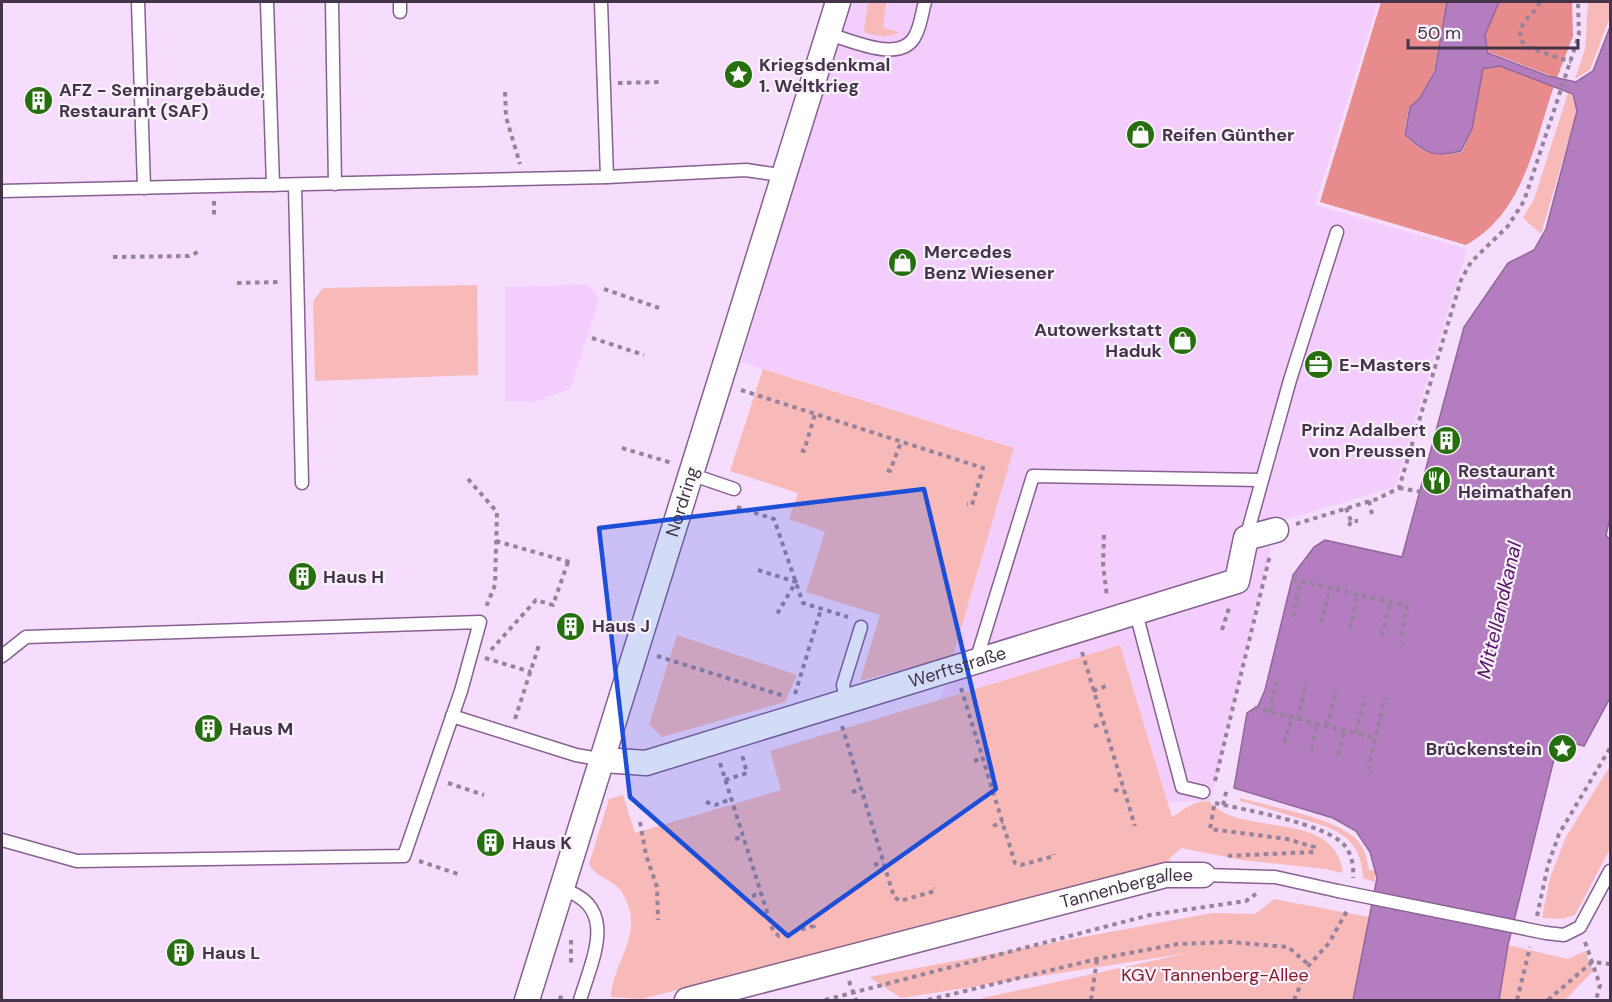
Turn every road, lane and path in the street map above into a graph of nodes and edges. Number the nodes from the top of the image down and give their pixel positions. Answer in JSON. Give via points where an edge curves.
{"nodes":[{"id":1,"x":138,"y":2,"type":"edge"},
{"id":2,"x":267,"y":2,"type":"edge"},
{"id":3,"x":332,"y":2,"type":"edge"},
{"id":4,"x":601,"y":2,"type":"edge"},
{"id":5,"x":838,"y":2,"type":"edge"},
{"id":6,"x":925,"y":2,"type":"edge"},
{"id":7,"x":1540,"y":2,"type":"edge"},
{"id":8,"x":1578,"y":2,"type":"edge"},
{"id":9,"x":829,"y":34,"type":"junction"},
{"id":10,"x":1571,"y":62,"type":"junction"},
{"id":11,"x":663,"y":82,"type":"dead end"},
{"id":12,"x":604,"y":83,"type":"junction"},
{"id":13,"x":506,"y":92,"type":"dead end"},
{"id":14,"x":786,"y":176,"type":"junction"},
{"id":15,"x":607,"y":177,"type":"junction"},
{"id":16,"x":513,"y":180,"type":"junction"},
{"id":17,"x":335,"y":184,"type":"junction"},
{"id":18,"x":273,"y":185,"type":"junction"},
{"id":19,"x":295,"y":185,"type":"junction"},
{"id":20,"x":144,"y":188,"type":"junction"},
{"id":21,"x":2,"y":191,"type":"edge"},
{"id":22,"x":1337,"y":232,"type":"dead end"},
{"id":23,"x":198,"y":252,"type":"dead end"},
{"id":24,"x":113,"y":257,"type":"dead end"},
{"id":25,"x":297,"y":282,"type":"junction"},
{"id":26,"x":237,"y":283,"type":"dead end"},
{"id":27,"x":604,"y":289,"type":"dead end"},
{"id":28,"x":659,"y":308,"type":"dead end"},
{"id":29,"x":592,"y":338,"type":"dead end"},
{"id":30,"x":644,"y":355,"type":"dead end"},
{"id":31,"x":721,"y":384,"type":"junction"},
{"id":32,"x":815,"y":414,"type":"junction"},
{"id":33,"x":901,"y":442,"type":"junction"},
{"id":34,"x":622,"y":448,"type":"dead end"},
{"id":35,"x":801,"y":450,"type":"dead end"},
{"id":36,"x":683,"y":469,"type":"junction"},
{"id":37,"x":887,"y":470,"type":"dead end"},
{"id":38,"x":468,"y":479,"type":"dead end"},
{"id":39,"x":1262,"y":480,"type":"junction"},
{"id":40,"x":302,"y":483,"type":"dead end"},
{"id":41,"x":1399,"y":488,"type":"junction"},
{"id":42,"x":734,"y":489,"type":"dead end"},
{"id":43,"x":1422,"y":492,"type":"dead end"},
{"id":44,"x":1370,"y":501,"type":"junction"},
{"id":45,"x":967,"y":504,"type":"dead end"},
{"id":46,"x":731,"y":505,"type":"dead end"},
{"id":47,"x":1346,"y":508,"type":"junction"},
{"id":48,"x":1372,"y":514,"type":"dead end"},
{"id":49,"x":1358,"y":521,"type":"dead end"},
{"id":50,"x":1276,"y":530,"type":"junction"},
{"id":51,"x":1104,"y":536,"type":"dead end"},
{"id":52,"x":1245,"y":538,"type":"junction"},
{"id":53,"x":496,"y":541,"type":"junction"},
{"id":54,"x":758,"y":570,"type":"dead end"},
{"id":55,"x":1292,"y":579,"type":"dead end"},
{"id":56,"x":796,"y":582,"type":"junction"},
{"id":57,"x":1300,"y":582,"type":"junction"},
{"id":58,"x":1330,"y":588,"type":"junction"},
{"id":59,"x":1358,"y":595,"type":"junction"},
{"id":60,"x":1390,"y":602,"type":"junction"},
{"id":61,"x":821,"y":609,"type":"junction"},
{"id":62,"x":1136,"y":613,"type":"junction"},
{"id":63,"x":777,"y":614,"type":"dead end"},
{"id":64,"x":1293,"y":617,"type":"dead end"},
{"id":65,"x":1111,"y":620,"type":"junction"},
{"id":66,"x":480,"y":622,"type":"junction"},
{"id":67,"x":1321,"y":623,"type":"dead end"},
{"id":68,"x":861,"y":627,"type":"joint"},
{"id":69,"x":1350,"y":629,"type":"dead end"},
{"id":70,"x":1382,"y":636,"type":"dead end"},
{"id":71,"x":1400,"y":642,"type":"dead end"},
{"id":72,"x":539,"y":645,"type":"dead end"},
{"id":73,"x":638,"y":650,"type":"junction"},
{"id":74,"x":1082,"y":650,"type":"dead end"},
{"id":75,"x":471,"y":654,"type":"junction"},
{"id":76,"x":2,"y":656,"type":"edge"},
{"id":77,"x":485,"y":657,"type":"junction"},
{"id":78,"x":976,"y":662,"type":"junction"},
{"id":79,"x":531,"y":672,"type":"junction"},
{"id":80,"x":1278,"y":676,"type":"dead end"},
{"id":81,"x":1306,"y":682,"type":"dead end"},
{"id":82,"x":1106,"y":686,"type":"dead end"},
{"id":83,"x":961,"y":687,"type":"dead end"},
{"id":84,"x":1336,"y":689,"type":"dead end"},
{"id":85,"x":1094,"y":690,"type":"junction"},
{"id":86,"x":1365,"y":696,"type":"dead end"},
{"id":87,"x":1385,"y":698,"type":"dead end"},
{"id":88,"x":841,"y":703,"type":"junction"},
{"id":89,"x":1254,"y":708,"type":"dead end"},
{"id":90,"x":1270,"y":712,"type":"junction"},
{"id":91,"x":452,"y":716,"type":"junction"},
{"id":92,"x":1292,"y":717,"type":"junction"},
{"id":93,"x":1298,"y":718,"type":"junction"},
{"id":94,"x":1104,"y":724,"type":"junction"},
{"id":95,"x":1317,"y":724,"type":"junction"},
{"id":96,"x":1094,"y":726,"type":"dead end"},
{"id":97,"x":1327,"y":726,"type":"junction"},
{"id":98,"x":1344,"y":730,"type":"junction"},
{"id":99,"x":1356,"y":733,"type":"junction"},
{"id":100,"x":510,"y":734,"type":"junction"},
{"id":101,"x":1376,"y":738,"type":"junction"},
{"id":102,"x":713,"y":742,"type":"junction"},
{"id":103,"x":1284,"y":743,"type":"dead end"},
{"id":104,"x":1611,"y":748,"type":"edge"},
{"id":105,"x":1311,"y":749,"type":"dead end"},
{"id":106,"x":741,"y":754,"type":"dead end"},
{"id":107,"x":1338,"y":755,"type":"dead end"},
{"id":108,"x":983,"y":758,"type":"junction"},
{"id":109,"x":604,"y":760,"type":"junction"},
{"id":110,"x":974,"y":761,"type":"dead end"},
{"id":111,"x":1368,"y":770,"type":"dead end"},
{"id":112,"x":432,"y":777,"type":"junction"},
{"id":113,"x":725,"y":780,"type":"junction"},
{"id":114,"x":1215,"y":780,"type":"dead end"},
{"id":115,"x":1123,"y":788,"type":"junction"},
{"id":116,"x":1227,"y":788,"type":"dead end"},
{"id":117,"x":861,"y":789,"type":"junction"},
{"id":118,"x":1114,"y":791,"type":"dead end"},
{"id":119,"x":852,"y":792,"type":"dead end"},
{"id":120,"x":1203,"y":792,"type":"dead end"},
{"id":121,"x":484,"y":795,"type":"dead end"},
{"id":122,"x":731,"y":799,"type":"junction"},
{"id":123,"x":706,"y":802,"type":"dead end"},
{"id":124,"x":1214,"y":803,"type":"dead end"},
{"id":125,"x":1223,"y":805,"type":"dead end"},
{"id":126,"x":640,"y":822,"type":"dead end"},
{"id":127,"x":1003,"y":822,"type":"junction"},
{"id":128,"x":993,"y":826,"type":"dead end"},
{"id":129,"x":1135,"y":826,"type":"dead end"},
{"id":130,"x":743,"y":837,"type":"junction"},
{"id":131,"x":735,"y":839,"type":"dead end"},
{"id":132,"x":2,"y":840,"type":"edge"},
{"id":133,"x":1053,"y":854,"type":"dead end"},
{"id":134,"x":404,"y":856,"type":"junction"},
{"id":135,"x":883,"y":862,"type":"junction"},
{"id":136,"x":874,"y":865,"type":"dead end"},
{"id":137,"x":1208,"y":866,"type":"junction"},
{"id":138,"x":1611,"y":871,"type":"edge"},
{"id":139,"x":458,"y":874,"type":"dead end"},
{"id":140,"x":1275,"y":877,"type":"junction"},
{"id":141,"x":934,"y":888,"type":"dead end"},
{"id":142,"x":562,"y":889,"type":"junction"},
{"id":143,"x":761,"y":893,"type":"junction"},
{"id":144,"x":752,"y":896,"type":"dead end"},
{"id":145,"x":658,"y":920,"type":"dead end"},
{"id":146,"x":1535,"y":921,"type":"dead end"},
{"id":147,"x":813,"y":924,"type":"dead end"},
{"id":148,"x":570,"y":930,"type":"dead end"},
{"id":149,"x":1530,"y":944,"type":"dead end"},
{"id":150,"x":1097,"y":959,"type":"junction"},
{"id":151,"x":1592,"y":962,"type":"junction"},
{"id":152,"x":1611,"y":964,"type":"edge"},
{"id":153,"x":1309,"y":965,"type":"dead end"},
{"id":154,"x":569,"y":972,"type":"dead end"},
{"id":155,"x":566,"y":982,"type":"dead end"},
{"id":156,"x":527,"y":1000,"type":"edge"},
{"id":157,"x":560,"y":1000,"type":"edge"},
{"id":158,"x":580,"y":1000,"type":"edge"},
{"id":159,"x":687,"y":1000,"type":"edge"},
{"id":160,"x":825,"y":1000,"type":"edge"},
{"id":161,"x":928,"y":1000,"type":"edge"},
{"id":162,"x":1091,"y":1000,"type":"edge"},
{"id":163,"x":1517,"y":1000,"type":"edge"},
{"id":164,"x":1548,"y":1000,"type":"edge"},
{"id":165,"x":1596,"y":1000,"type":"edge"}],
"edges":[{"from":1,"to":20,"type":"lane"},
{"from":2,"to":18,"type":"lane"},
{"from":3,"to":17,"type":"lane"},
{"from":4,"to":12,"type":"lane"},
{"from":5,"to":9,"type":"street","name":"Nordring"},
{"from":6,"to":9,"type":"lane","via":[[916,35],[907,46],[896,50]]},
{"from":7,"to":10,"type":"path","via":[[1520,27],[1520,39],[1527,47]]},
{"from":8,"to":10,"type":"path","via":[[1579,35]]},
{"from":9,"to":14,"type":"street","name":"Nordring"},
{"from":10,"to":41,"type":"path","via":[[1524,201],[1508,226],[1472,262],[1461,280]]},
{"from":11,"to":12,"type":"path"},
{"from":12,"to":15,"type":"lane","via":[[600,143]]},
{"from":13,"to":16,"type":"path","via":[[506,117],[520,167]]},
{"from":14,"to":15,"type":"lane","via":[[746,170]]},
{"from":14,"to":31,"type":"street","name":"Nordring"},
{"from":15,"to":16,"type":"lane"},
{"from":16,"to":17,"type":"lane"},
{"from":17,"to":19,"type":"lane"},
{"from":18,"to":19,"type":"lane"},
{"from":18,"to":20,"type":"lane"},
{"from":19,"to":25,"type":"lane"},
{"from":20,"to":21,"type":"lane"},
{"from":22,"to":39,"type":"lane"},
{"from":23,"to":24,"type":"path","via":[[189,256]]},
{"from":25,"to":26,"type":"path"},
{"from":25,"to":40,"type":"lane"},
{"from":27,"to":28,"type":"path"},
{"from":29,"to":30,"type":"path"},
{"from":31,"to":32,"type":"path"},
{"from":31,"to":36,"type":"street","name":"Nordring"},
{"from":32,"to":33,"type":"path"},
{"from":32,"to":35,"type":"path","via":[[804,451]]},
{"from":33,"to":37,"type":"path","via":[[891,471]]},
{"from":33,"to":45,"type":"path","via":[[983,468],[972,505]]},
{"from":34,"to":36,"type":"path"},
{"from":36,"to":42,"type":"lane"},
{"from":36,"to":73,"type":"street","name":"Nordring"},
{"from":38,"to":53,"type":"path","via":[[497,512]]},
{"from":39,"to":52,"type":"lane"},
{"from":39,"to":78,"type":"lane","via":[[1033,476]]},
{"from":41,"to":43,"type":"path"},
{"from":41,"to":44,"type":"path"},
{"from":44,"to":47,"type":"path"},
{"from":44,"to":48,"type":"path"},
{"from":46,"to":56,"type":"path","via":[[774,519]]},
{"from":47,"to":49,"type":"path","via":[[1350,523]]},
{"from":47,"to":50,"type":"path"},
{"from":50,"to":52,"type":"street"},
{"from":50,"to":114,"type":"path"},
{"from":51,"to":65,"type":"path","via":[[1103,564]]},
{"from":52,"to":62,"type":"street","name":"Werftstraße","via":[[1237,581]]},
{"from":53,"to":66,"type":"path","via":[[495,585]]},
{"from":53,"to":77,"type":"path","via":[[570,562],[553,605],[536,600]]},
{"from":54,"to":56,"type":"path"},
{"from":55,"to":57,"type":"path"},
{"from":56,"to":61,"type":"path","via":[[803,603]]},
{"from":56,"to":63,"type":"path"},
{"from":57,"to":58,"type":"path"},
{"from":57,"to":64,"type":"path"},
{"from":58,"to":59,"type":"path"},
{"from":58,"to":67,"type":"path"},
{"from":59,"to":60,"type":"path"},
{"from":59,"to":69,"type":"path"},
{"from":60,"to":70,"type":"path"},
{"from":60,"to":71,"type":"path","via":[[1407,606]]},
{"from":61,"to":68,"type":"path","via":[[863,621]]},
{"from":61,"to":73,"type":"path","via":[[793,699]]},
{"from":62,"to":65,"type":"street","name":"Werftstraße"},
{"from":62,"to":120,"type":"lane","via":[[1182,787]]},
{"from":65,"to":78,"type":"street","name":"Werftstraße"},
{"from":66,"to":75,"type":"lane"},
{"from":66,"to":76,"type":"lane","via":[[26,637]]},
{"from":68,"to":88,"type":"lane"},
{"from":72,"to":79,"type":"path"},
{"from":73,"to":109,"type":"street","name":"Nordring"},
{"from":74,"to":85,"type":"path"},
{"from":75,"to":77,"type":"path"},
{"from":75,"to":91,"type":"lane"},
{"from":77,"to":79,"type":"path"},
{"from":78,"to":88,"type":"street","name":"Werftstraße"},
{"from":79,"to":100,"type":"path"},
{"from":80,"to":90,"type":"path"},
{"from":81,"to":93,"type":"path"},
{"from":82,"to":85,"type":"path"},
{"from":83,"to":108,"type":"path"},
{"from":84,"to":97,"type":"path"},
{"from":85,"to":94,"type":"path"},
{"from":86,"to":99,"type":"path"},
{"from":87,"to":101,"type":"path"},
{"from":88,"to":102,"type":"street","name":"Werftstraße"},
{"from":88,"to":117,"type":"path"},
{"from":89,"to":90,"type":"path"},
{"from":90,"to":92,"type":"path"},
{"from":91,"to":100,"type":"lane"},
{"from":91,"to":112,"type":"lane"},
{"from":92,"to":93,"type":"path"},
{"from":92,"to":103,"type":"path"},
{"from":93,"to":95,"type":"path"},
{"from":94,"to":96,"type":"path"},
{"from":94,"to":115,"type":"path"},
{"from":95,"to":97,"type":"path"},
{"from":95,"to":105,"type":"path"},
{"from":97,"to":98,"type":"path"},
{"from":98,"to":99,"type":"path"},
{"from":98,"to":107,"type":"path"},
{"from":99,"to":101,"type":"path"},
{"from":100,"to":109,"type":"lane"},
{"from":101,"to":111,"type":"path"},
{"from":102,"to":109,"type":"street","name":"Werftstraße","via":[[646,763]]},
{"from":102,"to":113,"type":"path"},
{"from":104,"to":146,"type":"path","via":[[1559,834]]},
{"from":106,"to":113,"type":"path","via":[[747,773]]},
{"from":108,"to":110,"type":"path"},
{"from":108,"to":127,"type":"path"},
{"from":109,"to":142,"type":"street","name":"Nordring"},
{"from":112,"to":121,"type":"path"},
{"from":112,"to":134,"type":"lane"},
{"from":113,"to":122,"type":"path"},
{"from":115,"to":118,"type":"path"},
{"from":115,"to":129,"type":"path"},
{"from":116,"to":125,"type":"path"},
{"from":117,"to":119,"type":"path"},
{"from":117,"to":135,"type":"path"},
{"from":122,"to":123,"type":"path","via":[[715,805]]},
{"from":122,"to":130,"type":"path"},
{"from":124,"to":137,"type":"path","via":[[1210,829],[1287,840],[1314,847],[1314,852],[1268,852]]},
{"from":126,"to":145,"type":"path","via":[[657,887]]},
{"from":127,"to":128,"type":"path"},
{"from":127,"to":133,"type":"path","via":[[1015,862],[1021,866]]},
{"from":130,"to":131,"type":"path"},
{"from":130,"to":143,"type":"path"},
{"from":132,"to":134,"type":"lane","via":[[77,861]]},
{"from":134,"to":139,"type":"path"},
{"from":135,"to":136,"type":"path"},
{"from":135,"to":141,"type":"path","via":[[894,897],[900,901],[935,891]]},
{"from":137,"to":140,"type":"lane","name":"Tannenbergallee"},
{"from":137,"to":159,"type":"street","name":"Tannenbergallee"},
{"from":138,"to":140,"type":"lane","name":"Tannenbergallee","bridge":true,"via":[[1580,927],[1564,935]]},
{"from":140,"to":160,"type":"path","via":[[1246,902],[1150,915]]},
{"from":142,"to":156,"type":"street","name":"Nordring"},
{"from":142,"to":158,"type":"lane","via":[[584,899],[598,921],[599,938]]},
{"from":143,"to":144,"type":"path"},
{"from":143,"to":147,"type":"path","via":[[773,931],[780,936]]},
{"from":148,"to":154,"type":"path"},
{"from":149,"to":163,"type":"path"},
{"from":150,"to":153,"type":"path","via":[[1178,944],[1230,942],[1288,947]]},
{"from":150,"to":161,"type":"path"},
{"from":150,"to":162,"type":"path"},
{"from":151,"to":152,"type":"path"},
{"from":151,"to":164,"type":"path"},
{"from":151,"to":165,"type":"path","via":[[1600,986]]},
{"from":155,"to":157,"type":"path"}]}
